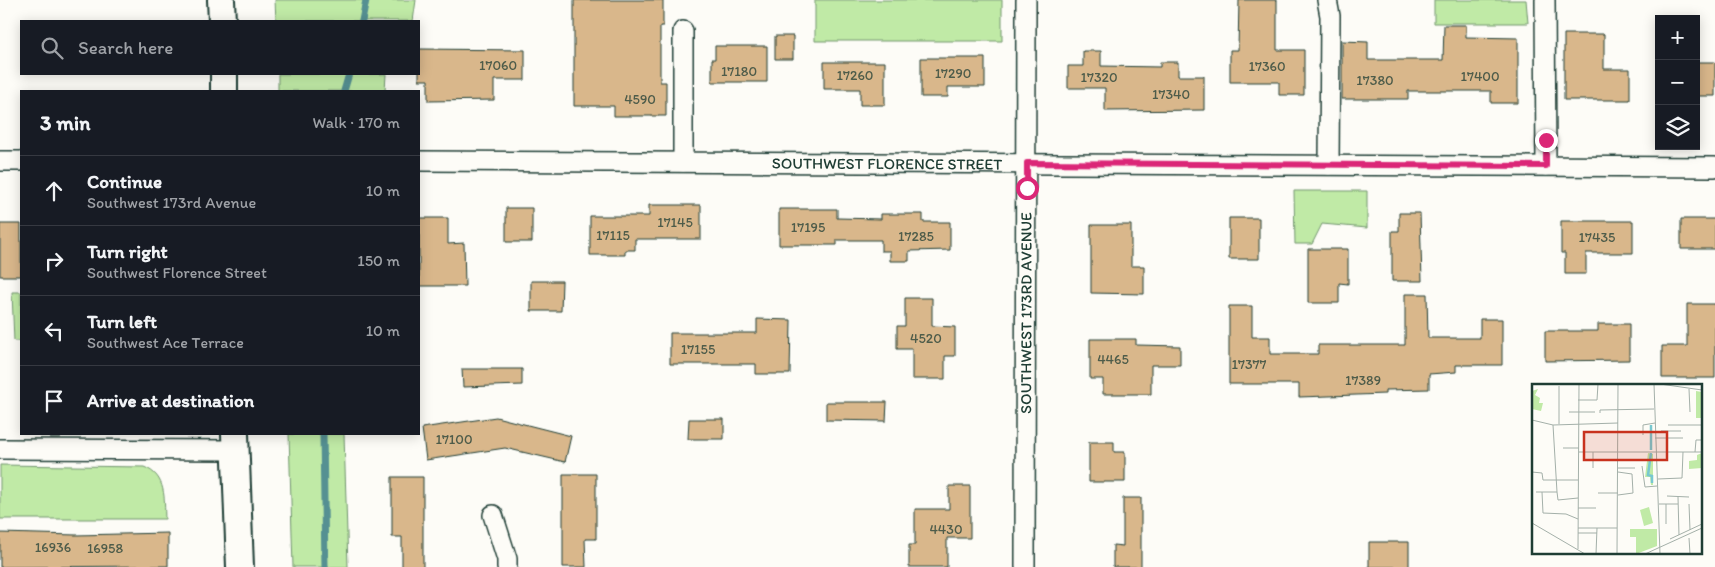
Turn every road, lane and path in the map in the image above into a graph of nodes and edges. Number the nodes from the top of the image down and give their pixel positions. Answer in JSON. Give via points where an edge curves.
{"nodes":[{"id":1,"x":221,"y":0,"type":"edge"},
{"id":2,"x":1026,"y":0,"type":"edge"},
{"id":3,"x":1327,"y":0,"type":"edge"},
{"id":4,"x":1545,"y":0,"type":"edge"},
{"id":5,"x":222,"y":20,"type":"edge"},
{"id":6,"x":683,"y":31,"type":"dead end"},
{"id":7,"x":224,"y":75,"type":"edge"},
{"id":8,"x":224,"y":90,"type":"edge"},
{"id":9,"x":0,"y":161,"type":"edge"},
{"id":10,"x":20,"y":161,"type":"edge"},
{"id":11,"x":420,"y":161,"type":"edge"},
{"id":12,"x":683,"y":162,"type":"junction"},
{"id":13,"x":1027,"y":163,"type":"junction"},
{"id":14,"x":1330,"y":165,"type":"junction"},
{"id":15,"x":1546,"y":166,"type":"junction"},
{"id":16,"x":1715,"y":166,"type":"edge"},
{"id":17,"x":235,"y":442,"type":"edge"},
{"id":18,"x":0,"y":449,"type":"edge"},
{"id":19,"x":493,"y":515,"type":"dead end"},
{"id":20,"x":240,"y":567,"type":"edge"},
{"id":21,"x":507,"y":567,"type":"edge"},
{"id":22,"x":1025,"y":567,"type":"edge"}],
"edges":[{"from":1,"to":5,"type":"main road"},
{"from":2,"to":13,"type":"street","name":"SOUTHWEST 173RD AVENUE"},
{"from":3,"to":14,"type":"street","via":[[1330,16]]},
{"from":4,"to":15,"type":"street"},
{"from":6,"to":12,"type":"street"},
{"from":7,"to":8,"type":"main road"},
{"from":9,"to":10,"type":"street"},
{"from":11,"to":12,"type":"street","name":"SOUTHWEST FLORENCE STREET"},
{"from":12,"to":13,"type":"street","name":"SOUTHWEST FLORENCE STREET"},
{"from":13,"to":14,"type":"street","name":"SOUTHWEST FLORENCE STREET"},
{"from":13,"to":22,"type":"street","name":"SOUTHWEST 173RD AVENUE"},
{"from":14,"to":15,"type":"street","name":"SOUTHWEST FLORENCE STREET"},
{"from":15,"to":16,"type":"street","name":"SOUTHWEST FLORENCE STREET"},
{"from":17,"to":18,"type":"street"},
{"from":17,"to":20,"type":"main road"},
{"from":19,"to":21,"type":"street"}]}
